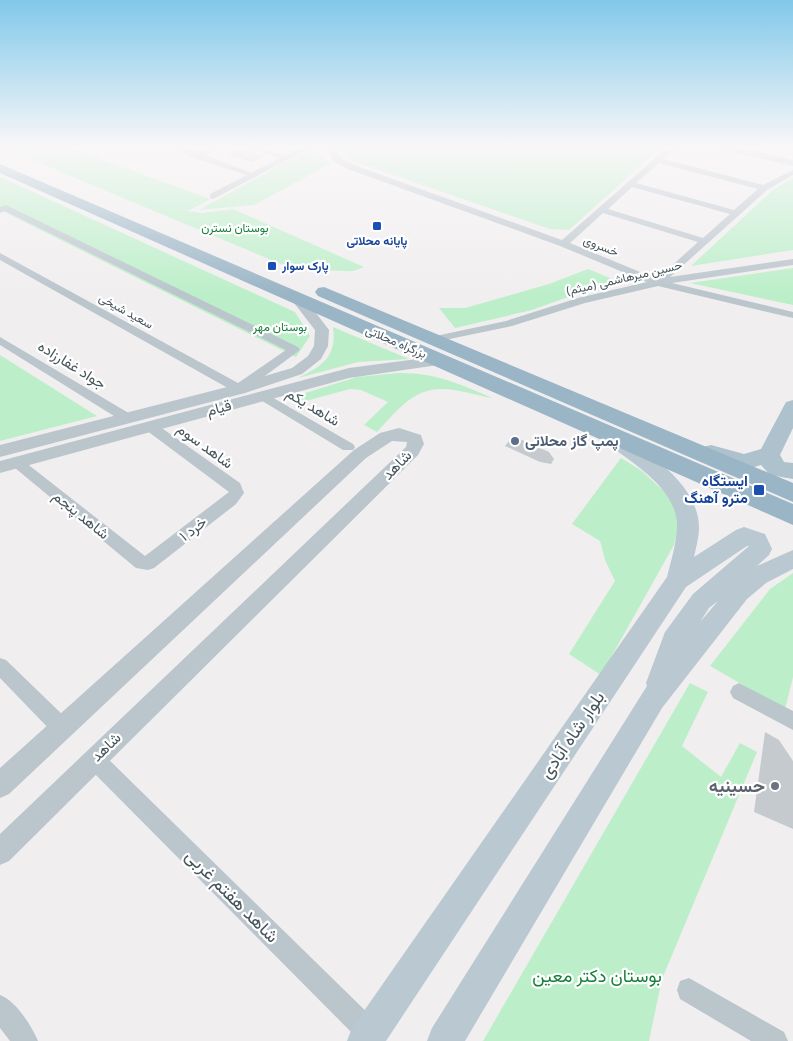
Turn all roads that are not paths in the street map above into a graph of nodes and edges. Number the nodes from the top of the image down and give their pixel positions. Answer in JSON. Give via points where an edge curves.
{"nodes":[{"id":1,"x":81,"y":196,"type":"edge"},
{"id":2,"x":430,"y":196,"type":"edge"},
{"id":3,"x":617,"y":196,"type":"edge"},
{"id":4,"x":672,"y":196,"type":"edge"},
{"id":5,"x":756,"y":196,"type":"edge"},
{"id":6,"x":100,"y":202,"type":"junction"},
{"id":7,"x":2,"y":208,"type":"edge"},
{"id":8,"x":601,"y":210,"type":"junction"},
{"id":9,"x":736,"y":213,"type":"junction"},
{"id":10,"x":158,"y":222,"type":"junction"},
{"id":11,"x":139,"y":229,"type":"junction"},
{"id":12,"x":704,"y":242,"type":"junction"},
{"id":13,"x":563,"y":244,"type":"junction"},
{"id":14,"x":0,"y":256,"type":"edge"},
{"id":15,"x":793,"y":262,"type":"edge"},
{"id":16,"x":658,"y":283,"type":"junction"},
{"id":17,"x":298,"y":299,"type":"junction"},
{"id":18,"x":793,"y":316,"type":"edge"},
{"id":19,"x":435,"y":339,"type":"junction"},
{"id":20,"x":0,"y":340,"type":"edge"},
{"id":21,"x":440,"y":361,"type":"junction"},
{"id":22,"x":238,"y":389,"type":"junction"},
{"id":23,"x":271,"y":389,"type":"junction"},
{"id":24,"x":793,"y":407,"type":"edge"},
{"id":25,"x":127,"y":418,"type":"junction"},
{"id":26,"x":151,"y":427,"type":"junction"},
{"id":27,"x":607,"y":434,"type":"junction"},
{"id":28,"x":679,"y":444,"type":"junction"},
{"id":29,"x":348,"y":447,"type":"dead end"},
{"id":30,"x":0,"y":451,"type":"edge"},
{"id":31,"x":769,"y":454,"type":"junction"},
{"id":32,"x":8,"y":465,"type":"edge"},
{"id":33,"x":793,"y":471,"type":"edge"},
{"id":34,"x":237,"y":493,"type":"joint"},
{"id":35,"x":793,"y":493,"type":"edge"},
{"id":36,"x":793,"y":515,"type":"edge"},
{"id":37,"x":793,"y":559,"type":"edge"},
{"id":38,"x":148,"y":563,"type":"joint"},
{"id":39,"x":678,"y":580,"type":"junction"},
{"id":40,"x":0,"y":666,"type":"edge"},
{"id":41,"x":739,"y":692,"type":"dead end"},
{"id":42,"x":653,"y":699,"type":"junction"},
{"id":43,"x":793,"y":722,"type":"edge"},
{"id":44,"x":62,"y":728,"type":"junction"},
{"id":45,"x":94,"y":759,"type":"junction"},
{"id":46,"x":0,"y":785,"type":"edge"},
{"id":47,"x":0,"y":852,"type":"edge"},
{"id":48,"x":689,"y":990,"type":"dead end"},
{"id":49,"x":0,"y":1007,"type":"edge"},
{"id":50,"x":367,"y":1037,"type":"edge"},
{"id":51,"x":25,"y":1041,"type":"edge"},
{"id":52,"x":445,"y":1041,"type":"edge"},
{"id":53,"x":775,"y":1041,"type":"edge"}],
"edges":[{"from":1,"to":6,"type":"highway","name":"بزرگراه محلاتی"},
{"from":2,"to":13,"type":"street","name":"خسروی"},
{"from":3,"to":8,"type":"street","name":"خسروی"},
{"from":4,"to":9,"type":"street"},
{"from":5,"to":9,"type":"street"},
{"from":6,"to":10,"type":"highway","name":"بزرگراه محلاتی"},
{"from":6,"to":11,"type":"highway","name":"بزرگراه محلاتی"},
{"from":7,"to":22,"type":"street","via":[[294,350]]},
{"from":8,"to":12,"type":"street"},
{"from":8,"to":13,"type":"street","name":"خسروی"},
{"from":9,"to":12,"type":"street"},
{"from":10,"to":11,"type":"highway","via":[[145,220],[139,223]]},
{"from":10,"to":19,"type":"highway","name":"بزرگراه محلاتی"},
{"from":11,"to":17,"type":"highway","name":"بزرگراه محلاتی"},
{"from":12,"to":16,"type":"street"},
{"from":13,"to":16,"type":"street","name":"خسروی"},
{"from":14,"to":22,"type":"street","name":"سعید شیخی"},
{"from":15,"to":16,"type":"street","name":"حسین میرهاشمی (میثم)"},
{"from":16,"to":18,"type":"street","name":"خسروی"},
{"from":16,"to":19,"type":"street","name":"حسین میرهاشمی (میثم)","via":[[582,300],[508,324]]},
{"from":17,"to":21,"type":"highway","name":"بزرگراه محلاتی"},
{"from":17,"to":23,"type":"street","name":"قیام","via":[[322,330],[321,346],[305,367]]},
{"from":19,"to":28,"type":"highway","name":"بزرگراه محلاتی"},
{"from":20,"to":25,"type":"street","name":"جواد غفارزاده"},
{"from":21,"to":23,"type":"street","name":"قیام","via":[[349,373]]},
{"from":21,"to":27,"type":"highway","name":"بزرگراه محلاتی"},
{"from":22,"to":23,"type":"street","name":"قیام"},
{"from":22,"to":25,"type":"street","name":"قیام"},
{"from":23,"to":26,"type":"street","name":"قیام"},
{"from":23,"to":29,"type":"street","name":"شاهد یکم"},
{"from":24,"to":31,"type":"main road"},
{"from":25,"to":30,"type":"street","name":"قیام"},
{"from":26,"to":32,"type":"street","name":"قیام"},
{"from":26,"to":34,"type":"street","name":"شاهد سوم","via":[[235,487]]},
{"from":27,"to":36,"type":"highway","name":"بزرگراه محلاتی"},
{"from":27,"to":39,"type":"main road","name":"بلوار شاه آبادی","via":[[644,461],[684,505],[688,526]]},
{"from":28,"to":31,"type":"main road","via":[[744,462]]},
{"from":28,"to":35,"type":"highway","name":"بزرگراه محلاتی"},
{"from":31,"to":33,"type":"main road","via":[[770,462],[778,468]]},
{"from":32,"to":38,"type":"street","name":"شاهد پنجم","via":[[142,563]]},
{"from":34,"to":38,"type":"street","name":"خرد ۱"},
{"from":37,"to":42,"type":"main road","via":[[758,576],[739,592]]},
{"from":39,"to":42,"type":"main road","via":[[744,536],[757,540],[761,549],[701,601],[674,640]]},
{"from":39,"to":50,"type":"main road","name":"بلوار شاه آبادی"},
{"from":40,"to":44,"type":"street"},
{"from":41,"to":43,"type":"street"},
{"from":42,"to":52,"type":"main road"},
{"from":44,"to":45,"type":"street","name":"شاهد","via":[[360,454],[393,433],[406,434],[414,439],[416,444],[412,451]]},
{"from":44,"to":46,"type":"street","name":"شاهد"},
{"from":45,"to":47,"type":"street","name":"شاهد"},
{"from":45,"to":50,"type":"street","name":"شاهد هفتم غربی"},
{"from":48,"to":53,"type":"street"},
{"from":49,"to":51,"type":"street"}]}
